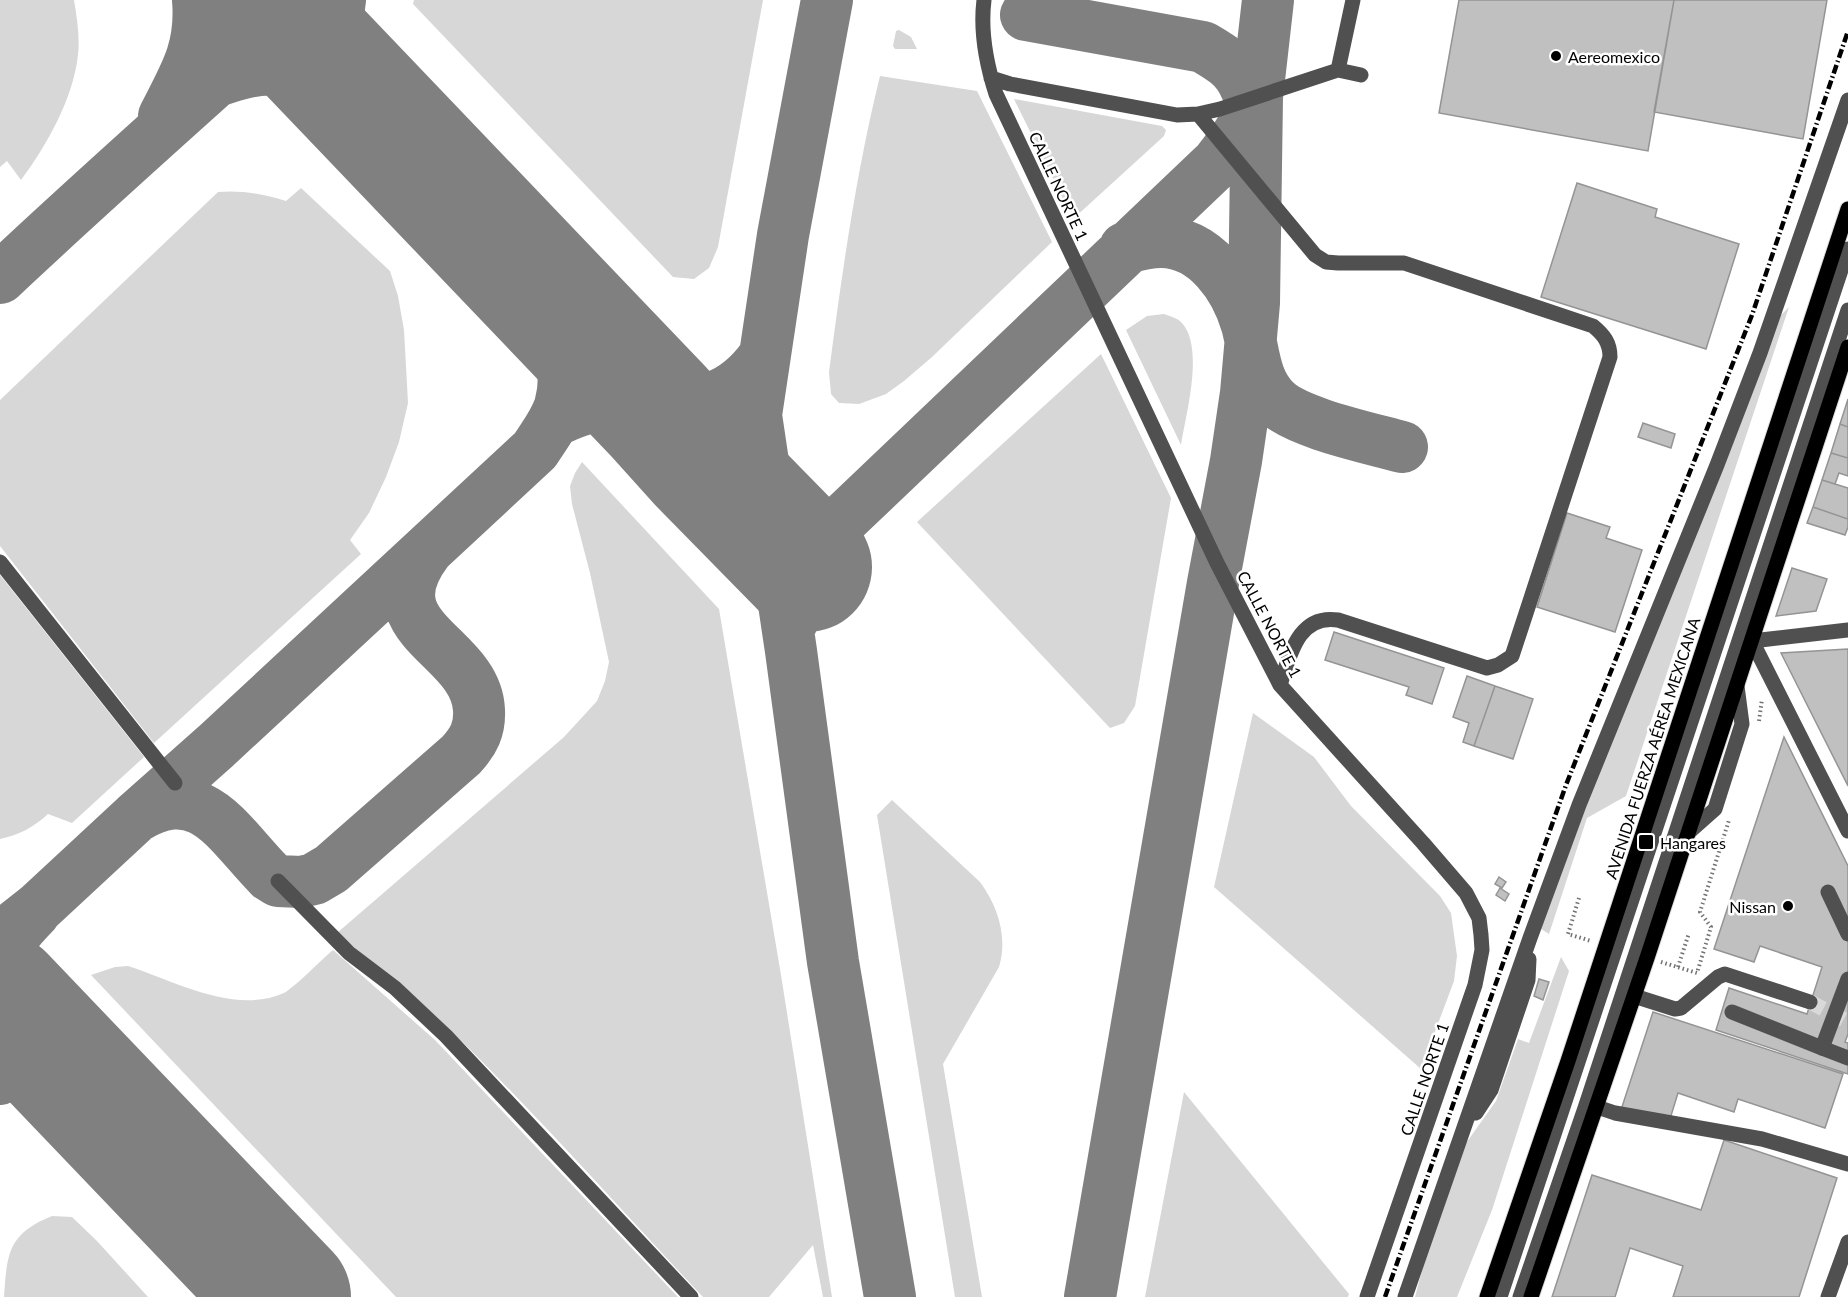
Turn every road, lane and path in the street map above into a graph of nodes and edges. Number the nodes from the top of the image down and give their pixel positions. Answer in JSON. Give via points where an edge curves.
{"nodes":[{"id":1,"x":984,"y":0,"type":"edge"},
{"id":2,"x":1353,"y":0,"type":"edge"},
{"id":3,"x":1338,"y":70,"type":"junction"},
{"id":4,"x":1360,"y":75,"type":"dead end"},
{"id":5,"x":991,"y":78,"type":"junction"},
{"id":6,"x":1848,"y":100,"type":"edge"},
{"id":7,"x":1198,"y":114,"type":"junction"},
{"id":8,"x":1848,"y":209,"type":"edge"},
{"id":9,"x":1848,"y":249,"type":"edge"},
{"id":10,"x":1848,"y":310,"type":"edge"},
{"id":11,"x":1848,"y":347,"type":"edge"},
{"id":12,"x":0,"y":562,"type":"edge"},
{"id":13,"x":1848,"y":630,"type":"edge"},
{"id":14,"x":1752,"y":641,"type":"junction"},
{"id":15,"x":1280,"y":685,"type":"junction"},
{"id":16,"x":1763,"y":692,"type":"dead end"},
{"id":17,"x":1758,"y":722,"type":"dead end"},
{"id":18,"x":175,"y":783,"type":"dead end"},
{"id":19,"x":1731,"y":812,"type":"dead end"},
{"id":20,"x":1848,"y":831,"type":"edge"},
{"id":21,"x":278,"y":881,"type":"dead end"},
{"id":22,"x":1828,"y":892,"type":"dead end"},
{"id":23,"x":1579,"y":898,"type":"dead end"},
{"id":24,"x":1689,"y":933,"type":"dead end"},
{"id":25,"x":1848,"y":934,"type":"edge"},
{"id":26,"x":1606,"y":945,"type":"junction"},
{"id":27,"x":1848,"y":979,"type":"edge"},
{"id":28,"x":1634,"y":996,"type":"junction"},
{"id":29,"x":1810,"y":1002,"type":"tunnel mouth"},
{"id":30,"x":1732,"y":1012,"type":"dead end"},
{"id":31,"x":1822,"y":1048,"type":"junction"},
{"id":32,"x":1848,"y":1058,"type":"edge"},
{"id":33,"x":1596,"y":1107,"type":"junction"},
{"id":34,"x":1848,"y":1164,"type":"edge"},
{"id":35,"x":1848,"y":1242,"type":"edge"},
{"id":36,"x":691,"y":1297,"type":"edge"},
{"id":37,"x":1367,"y":1297,"type":"edge"},
{"id":38,"x":1405,"y":1297,"type":"edge"},
{"id":39,"x":1487,"y":1297,"type":"edge"},
{"id":40,"x":1500,"y":1297,"type":"edge"},
{"id":41,"x":1520,"y":1297,"type":"edge"},
{"id":42,"x":1531,"y":1297,"type":"edge"},
{"id":43,"x":1828,"y":1297,"type":"edge"}],
"edges":[{"from":1,"to":5,"type":"street","name":"CALLE NORTE 1","via":[[982,21]]},
{"from":2,"to":3,"type":"street"},
{"from":3,"to":4,"type":"street"},
{"from":3,"to":7,"type":"street"},
{"from":5,"to":7,"type":"street","via":[[1177,115]]},
{"from":5,"to":15,"type":"street","name":"CALLE NORTE 1","via":[[1197,520]]},
{"from":6,"to":38,"type":"street","via":[[1760,353],[1579,805]]},
{"from":7,"to":15,"type":"street","via":[[1315,255],[1338,263],[1404,263],[1593,326],[1603,334],[1610,350],[1512,656],[1486,668],[1338,620],[1324,619],[1302,632]]},
{"from":8,"to":26,"type":"main road","name":"AVENIDA FUERZA AÉREA MEXICANA"},
{"from":9,"to":40,"type":"street"},
{"from":10,"to":41,"type":"street"},
{"from":11,"to":14,"type":"main road"},
{"from":12,"to":18,"type":"street"},
{"from":13,"to":14,"type":"street"},
{"from":14,"to":20,"type":"street"},
{"from":14,"to":28,"type":"main road"},
{"from":15,"to":37,"type":"street","name":"CALLE NORTE 1","via":[[1466,893],[1479,918],[1482,950],[1474,985]]},
{"from":16,"to":17,"type":"path"},
{"from":19,"to":24,"type":"path","via":[[1700,912],[1711,927],[1698,973],[1678,967]]},
{"from":21,"to":36,"type":"street","via":[[349,953],[395,988],[446,1036]]},
{"from":22,"to":25,"type":"street"},
{"from":23,"to":26,"type":"path","via":[[1568,934]]},
{"from":26,"to":39,"type":"main road","name":"AVENIDA FUERZA AÉREA MEXICANA"},
{"from":27,"to":31,"type":"street","bridge":true},
{"from":28,"to":29,"type":"street","via":[[1681,1008],[1725,974]]},
{"from":28,"to":33,"type":"main road"},
{"from":30,"to":31,"type":"street","bridge":true},
{"from":31,"to":32,"type":"street"},
{"from":33,"to":34,"type":"street","via":[[1762,1139]]},
{"from":33,"to":42,"type":"main road"},
{"from":35,"to":43,"type":"street"}]}
